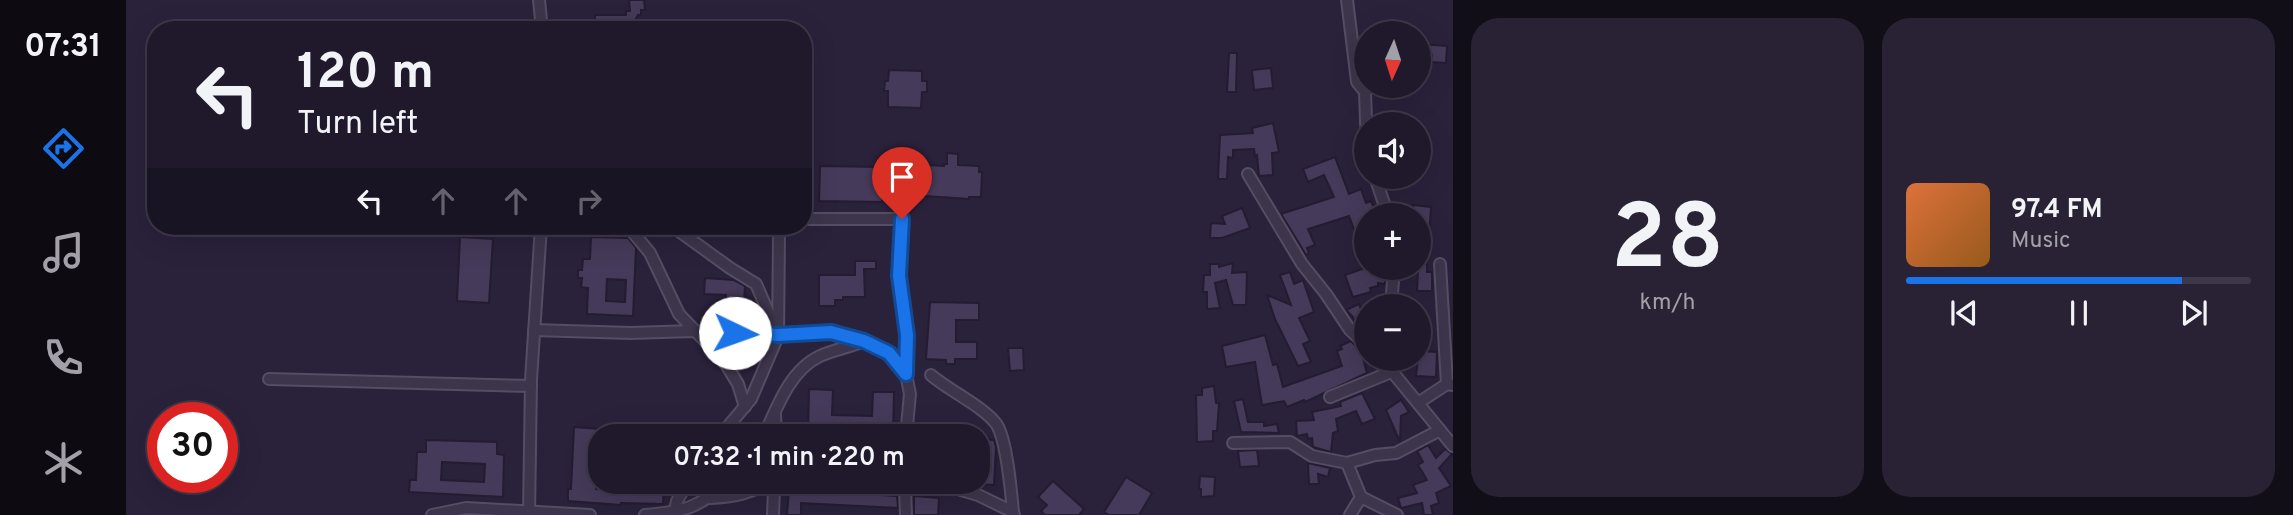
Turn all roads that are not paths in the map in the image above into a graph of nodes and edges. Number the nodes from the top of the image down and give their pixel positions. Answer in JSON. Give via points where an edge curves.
{"nodes":[{"id":1,"x":540,"y":0,"type":"edge"},
{"id":2,"x":1347,"y":0,"type":"edge"},
{"id":3,"x":541,"y":21,"type":"edge"},
{"id":4,"x":1366,"y":112,"type":"edge"},
{"id":5,"x":1248,"y":174,"type":"dead end"},
{"id":6,"x":812,"y":219,"type":"edge"},
{"id":7,"x":540,"y":235,"type":"edge"},
{"id":8,"x":635,"y":235,"type":"edge"},
{"id":9,"x":683,"y":235,"type":"edge"},
{"id":10,"x":779,"y":235,"type":"edge"},
{"id":11,"x":1440,"y":264,"type":"dead end"},
{"id":12,"x":534,"y":330,"type":"junction"},
{"id":13,"x":693,"y":331,"type":"junction"},
{"id":14,"x":1354,"y":334,"type":"edge"},
{"id":15,"x":778,"y":335,"type":"junction"},
{"id":16,"x":864,"y":341,"type":"junction"},
{"id":17,"x":1372,"y":371,"type":"edge"},
{"id":18,"x":1392,"y":371,"type":"edge"},
{"id":19,"x":906,"y":374,"type":"junction"},
{"id":20,"x":931,"y":375,"type":"dead end"},
{"id":21,"x":269,"y":379,"type":"dead end"},
{"id":22,"x":1450,"y":385,"type":"edge"},
{"id":23,"x":531,"y":386,"type":"junction"},
{"id":24,"x":1330,"y":397,"type":"dead end"},
{"id":25,"x":1418,"y":403,"type":"junction"},
{"id":26,"x":744,"y":407,"type":"junction"},
{"id":27,"x":775,"y":412,"type":"junction"},
{"id":28,"x":730,"y":424,"type":"edge"},
{"id":29,"x":770,"y":424,"type":"edge"},
{"id":30,"x":776,"y":424,"type":"edge"},
{"id":31,"x":907,"y":424,"type":"edge"},
{"id":32,"x":1440,"y":430,"type":"junction"},
{"id":33,"x":1233,"y":443,"type":"dead end"},
{"id":34,"x":1453,"y":446,"type":"edge"},
{"id":35,"x":1348,"y":463,"type":"junction"},
{"id":36,"x":681,"y":494,"type":"edge"},
{"id":37,"x":714,"y":494,"type":"edge"},
{"id":38,"x":745,"y":494,"type":"edge"},
{"id":39,"x":774,"y":494,"type":"edge"},
{"id":40,"x":905,"y":494,"type":"edge"},
{"id":41,"x":975,"y":494,"type":"edge"},
{"id":42,"x":1361,"y":497,"type":"junction"},
{"id":43,"x":710,"y":498,"type":"junction"},
{"id":44,"x":529,"y":513,"type":"edge"},
{"id":45,"x":674,"y":514,"type":"edge"},
{"id":46,"x":1014,"y":514,"type":"edge"},
{"id":47,"x":432,"y":515,"type":"edge"},
{"id":48,"x":590,"y":515,"type":"edge"},
{"id":49,"x":645,"y":515,"type":"edge"},
{"id":50,"x":773,"y":515,"type":"edge"},
{"id":51,"x":906,"y":515,"type":"edge"},
{"id":52,"x":1350,"y":515,"type":"edge"},
{"id":53,"x":1397,"y":515,"type":"edge"}],
"edges":[{"from":1,"to":3,"type":"street"},
{"from":2,"to":4,"type":"street","via":[[1357,82],[1365,92]]},
{"from":5,"to":14,"type":"street","via":[[1302,264]]},
{"from":6,"to":19,"type":"street","via":[[902,219],[899,276],[907,335]]},
{"from":7,"to":12,"type":"street"},
{"from":8,"to":13,"type":"street"},
{"from":9,"to":15,"type":"street","via":[[756,284]]},
{"from":10,"to":15,"type":"street"},
{"from":11,"to":22,"type":"street"},
{"from":12,"to":13,"type":"street"},
{"from":12,"to":23,"type":"street"},
{"from":13,"to":15,"type":"street"},
{"from":13,"to":26,"type":"street","via":[[724,361],[738,384]]},
{"from":15,"to":16,"type":"street","via":[[831,332]]},
{"from":15,"to":26,"type":"street"},
{"from":16,"to":19,"type":"street","via":[[889,353]]},
{"from":16,"to":27,"type":"street","via":[[818,356],[798,372]]},
{"from":17,"to":24,"type":"street"},
{"from":18,"to":25,"type":"street"},
{"from":19,"to":31,"type":"street","via":[[910,394]]},
{"from":20,"to":46,"type":"street","via":[[997,425]]},
{"from":21,"to":23,"type":"street"},
{"from":22,"to":25,"type":"street"},
{"from":23,"to":44,"type":"street"},
{"from":25,"to":32,"type":"street"},
{"from":26,"to":28,"type":"street"},
{"from":27,"to":29,"type":"street"},
{"from":27,"to":30,"type":"street"},
{"from":32,"to":34,"type":"street"},
{"from":32,"to":35,"type":"street","via":[[1396,453]]},
{"from":33,"to":35,"type":"street","via":[[1290,442],[1312,456]]},
{"from":35,"to":42,"type":"street"},
{"from":36,"to":45,"type":"street"},
{"from":37,"to":43,"type":"street"},
{"from":38,"to":43,"type":"street"},
{"from":39,"to":50,"type":"street"},
{"from":40,"to":51,"type":"street"},
{"from":41,"to":46,"type":"street"},
{"from":42,"to":52,"type":"street"},
{"from":42,"to":53,"type":"street"},
{"from":43,"to":45,"type":"street"},
{"from":44,"to":47,"type":"street","via":[[466,508]]},
{"from":44,"to":48,"type":"street"},
{"from":45,"to":49,"type":"street"}]}
